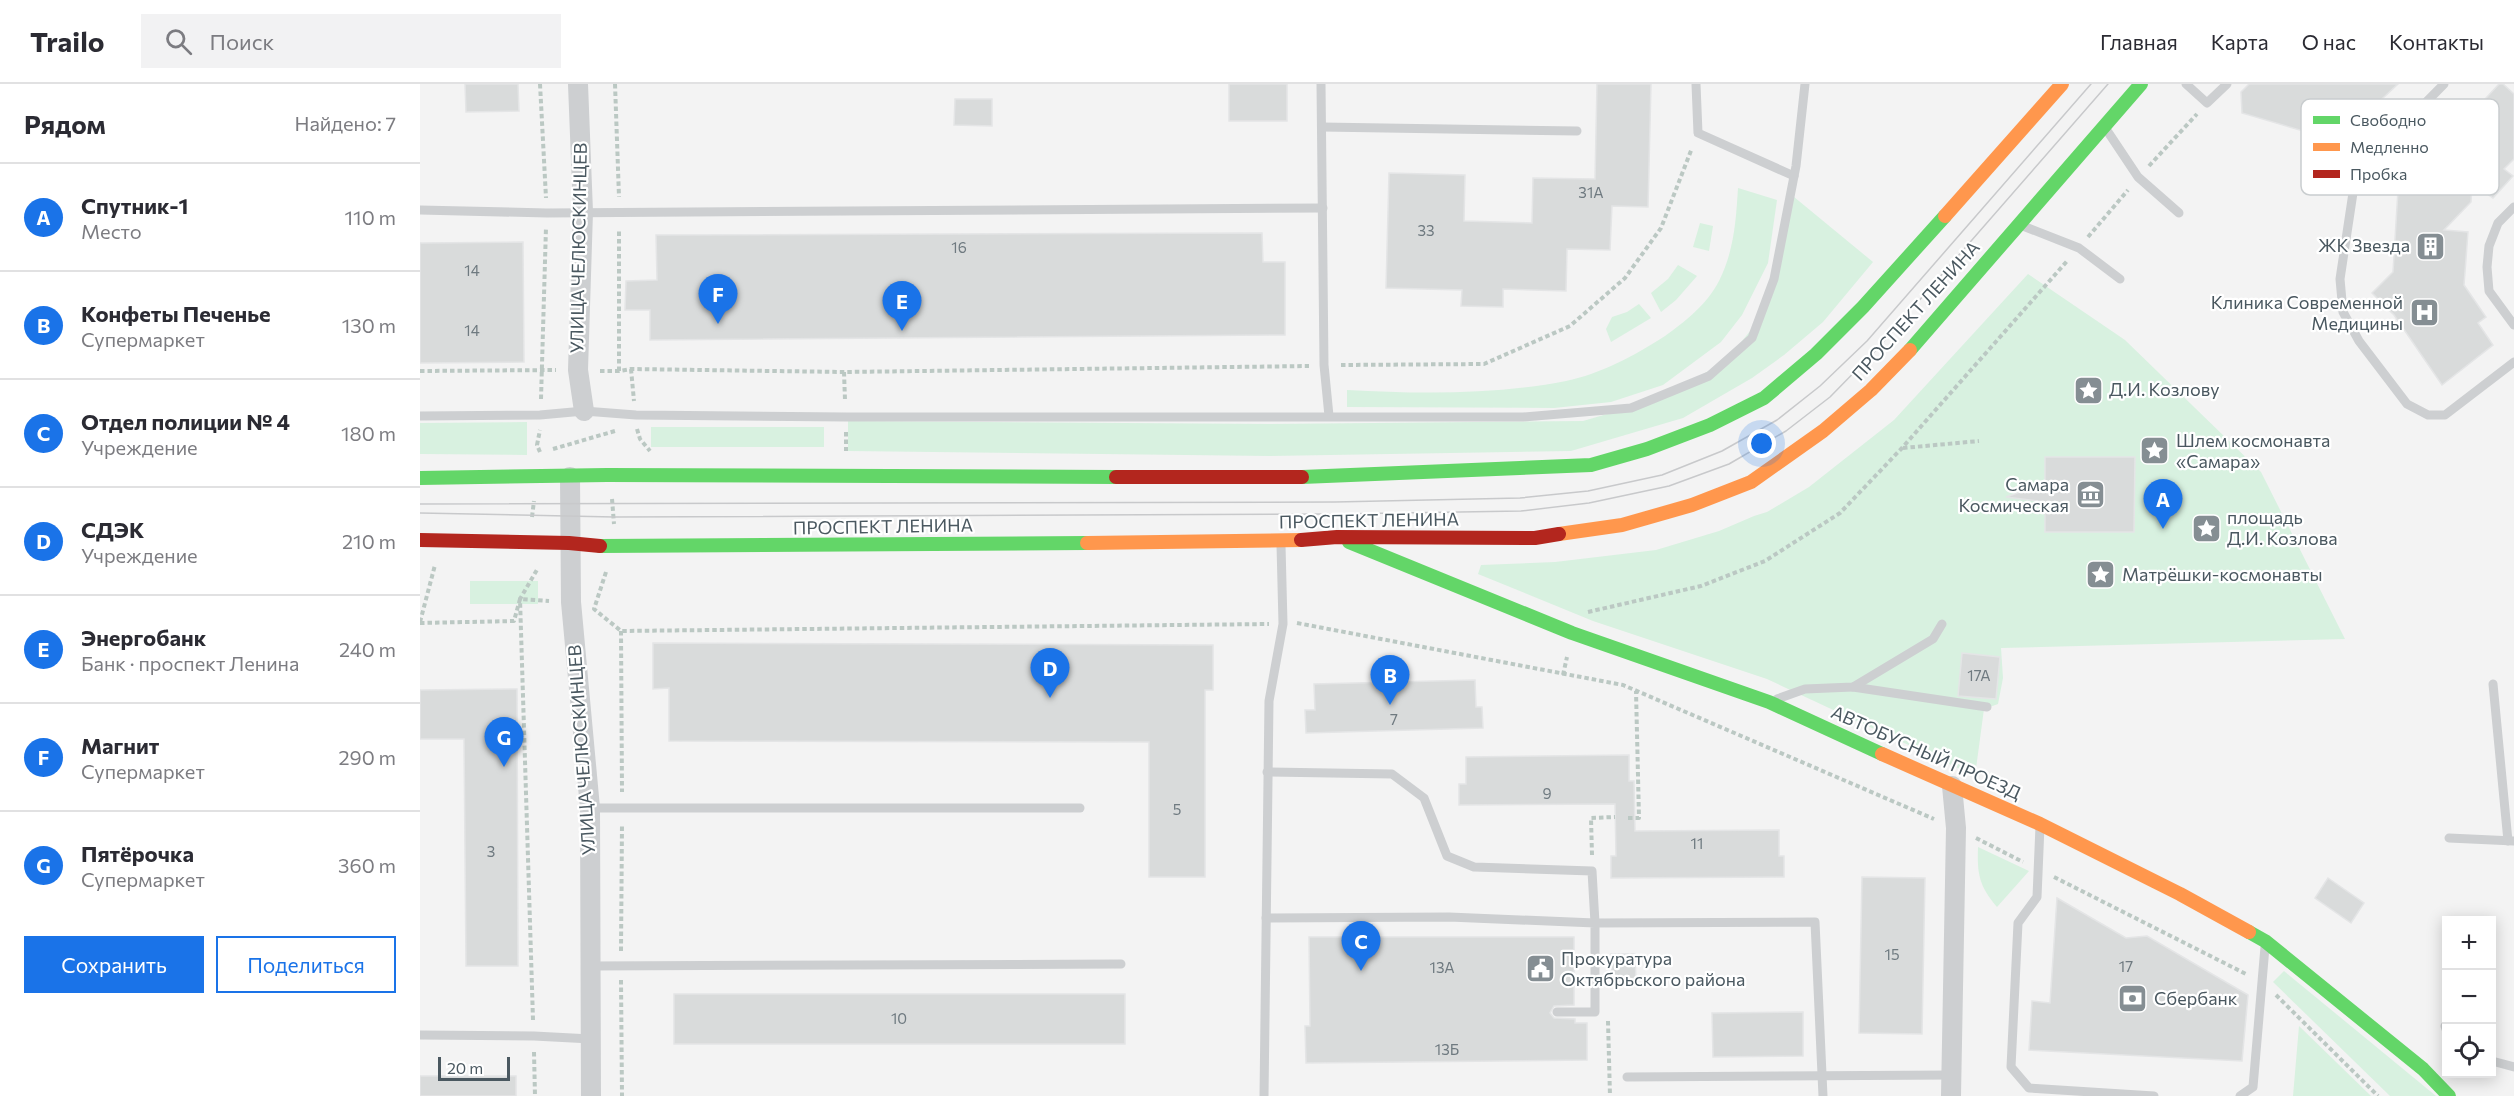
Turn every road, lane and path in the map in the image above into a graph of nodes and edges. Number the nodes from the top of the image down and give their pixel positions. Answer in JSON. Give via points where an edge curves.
{"nodes":[{"id":1,"x":578,"y":84,"type":"edge"},
{"id":2,"x":1321,"y":84,"type":"edge"},
{"id":3,"x":1696,"y":84,"type":"edge"},
{"id":4,"x":1805,"y":84,"type":"edge"},
{"id":5,"x":2062,"y":84,"type":"edge"},
{"id":6,"x":2141,"y":84,"type":"edge"},
{"id":7,"x":2186,"y":84,"type":"edge"},
{"id":8,"x":2227,"y":84,"type":"edge"},
{"id":9,"x":2444,"y":84,"type":"edge"},
{"id":10,"x":2429,"y":99,"type":"edge"},
{"id":11,"x":2207,"y":103,"type":"junction"},
{"id":12,"x":1322,"y":127,"type":"junction"},
{"id":13,"x":2104,"y":127,"type":"junction"},
{"id":14,"x":1577,"y":132,"type":"dead end"},
{"id":15,"x":1698,"y":133,"type":"junction"},
{"id":16,"x":1794,"y":176,"type":"junction"},
{"id":17,"x":2138,"y":177,"type":"junction"},
{"id":18,"x":2353,"y":195,"type":"edge"},
{"id":19,"x":2514,"y":207,"type":"edge"},
{"id":20,"x":1323,"y":208,"type":"junction"},
{"id":21,"x":420,"y":210,"type":"edge"},
{"id":22,"x":583,"y":212,"type":"junction"},
{"id":23,"x":2179,"y":213,"type":"dead end"},
{"id":24,"x":2018,"y":224,"type":"junction"},
{"id":25,"x":2079,"y":248,"type":"junction"},
{"id":26,"x":2120,"y":279,"type":"dead end"},
{"id":27,"x":2514,"y":325,"type":"edge"},
{"id":28,"x":2514,"y":362,"type":"edge"},
{"id":29,"x":1324,"y":365,"type":"junction"},
{"id":30,"x":543,"y":369,"type":"dead end"},
{"id":31,"x":631,"y":369,"type":"dead end"},
{"id":32,"x":420,"y":371,"type":"edge"},
{"id":33,"x":584,"y":411,"type":"junction"},
{"id":34,"x":420,"y":416,"type":"edge"},
{"id":35,"x":1329,"y":416,"type":"junction"},
{"id":36,"x":541,"y":427,"type":"dead end"},
{"id":37,"x":625,"y":428,"type":"dead end"},
{"id":38,"x":1979,"y":441,"type":"dead end"},
{"id":39,"x":1902,"y":448,"type":"junction"},
{"id":40,"x":540,"y":452,"type":"junction"},
{"id":41,"x":570,"y":477,"type":"junction"},
{"id":42,"x":420,"y":478,"type":"edge"},
{"id":43,"x":536,"y":478,"type":"junction"},
{"id":44,"x":1337,"y":537,"type":"junction"},
{"id":45,"x":420,"y":540,"type":"edge"},
{"id":46,"x":1281,"y":541,"type":"junction"},
{"id":47,"x":526,"y":542,"type":"junction"},
{"id":48,"x":569,"y":543,"type":"junction"},
{"id":49,"x":435,"y":562,"type":"dead end"},
{"id":50,"x":520,"y":599,"type":"junction"},
{"id":51,"x":571,"y":602,"type":"junction"},
{"id":52,"x":594,"y":609,"type":"dead end"},
{"id":53,"x":420,"y":623,"type":"edge"},
{"id":54,"x":1283,"y":624,"type":"junction"},
{"id":55,"x":1942,"y":624,"type":"dead end"},
{"id":56,"x":1572,"y":633,"type":"junction"},
{"id":57,"x":2493,"y":684,"type":"dead end"},
{"id":58,"x":1853,"y":687,"type":"junction"},
{"id":59,"x":1636,"y":691,"type":"junction"},
{"id":60,"x":1769,"y":702,"type":"junction"},
{"id":61,"x":1987,"y":707,"type":"dead end"},
{"id":62,"x":1267,"y":772,"type":"junction"},
{"id":63,"x":1952,"y":786,"type":"junction"},
{"id":64,"x":622,"y":807,"type":"junction"},
{"id":65,"x":590,"y":808,"type":"junction"},
{"id":66,"x":1080,"y":808,"type":"dead end"},
{"id":67,"x":1615,"y":817,"type":"dead end"},
{"id":68,"x":1628,"y":818,"type":"dead end"},
{"id":69,"x":2040,"y":824,"type":"junction"},
{"id":70,"x":1956,"y":828,"type":"junction"},
{"id":71,"x":2449,"y":838,"type":"dead end"},
{"id":72,"x":2511,"y":841,"type":"edge"},
{"id":73,"x":2038,"y":869,"type":"junction"},
{"id":74,"x":1592,"y":871,"type":"junction"},
{"id":75,"x":1266,"y":918,"type":"junction"},
{"id":76,"x":1594,"y":924,"type":"junction"},
{"id":77,"x":2265,"y":941,"type":"junction"},
{"id":78,"x":1120,"y":964,"type":"dead end"},
{"id":79,"x":621,"y":965,"type":"junction"},
{"id":80,"x":590,"y":966,"type":"junction"},
{"id":81,"x":2263,"y":982,"type":"junction"},
{"id":82,"x":1557,"y":1012,"type":"dead end"},
{"id":83,"x":1595,"y":1012,"type":"junction"},
{"id":84,"x":420,"y":1035,"type":"edge"},
{"id":85,"x":534,"y":1036,"type":"junction"},
{"id":86,"x":591,"y":1039,"type":"junction"},
{"id":87,"x":2496,"y":1062,"type":"edge"},
{"id":88,"x":2514,"y":1067,"type":"edge"},
{"id":89,"x":1952,"y":1075,"type":"junction"},
{"id":90,"x":1628,"y":1077,"type":"dead end"},
{"id":91,"x":1823,"y":1077,"type":"junction"},
{"id":92,"x":535,"y":1096,"type":"edge"},
{"id":93,"x":591,"y":1096,"type":"edge"},
{"id":94,"x":622,"y":1096,"type":"edge"},
{"id":95,"x":1264,"y":1096,"type":"edge"},
{"id":96,"x":1610,"y":1096,"type":"edge"},
{"id":97,"x":1823,"y":1096,"type":"edge"},
{"id":98,"x":1951,"y":1096,"type":"edge"},
{"id":99,"x":2154,"y":1096,"type":"edge"},
{"id":100,"x":2240,"y":1096,"type":"edge"},
{"id":101,"x":2378,"y":1096,"type":"edge"},
{"id":102,"x":2449,"y":1096,"type":"edge"}],
"edges":[{"from":1,"to":22,"type":"street","name":"УЛИЦА ЧЕЛЮСКИНЦЕВ"},
{"from":2,"to":12,"type":"lane"},
{"from":3,"to":15,"type":"lane"},
{"from":4,"to":16,"type":"lane"},
{"from":5,"to":41,"type":"main road","via":[[1863,307],[1764,398],[1710,425],[1591,465],[1266,478]]},
{"from":6,"to":13,"type":"main road","name":"ПРОСПЕКТ ЛЕНИНА"},
{"from":7,"to":11,"type":"lane"},
{"from":8,"to":11,"type":"lane"},
{"from":9,"to":10,"type":"lane"},
{"from":11,"to":17,"type":"path"},
{"from":12,"to":14,"type":"lane"},
{"from":12,"to":20,"type":"lane"},
{"from":13,"to":17,"type":"lane"},
{"from":13,"to":24,"type":"main road","name":"ПРОСПЕКТ ЛЕНИНА"},
{"from":15,"to":16,"type":"lane"},
{"from":15,"to":29,"type":"path","via":[[1661,228],[1624,278],[1570,326],[1484,364]]},
{"from":16,"to":35,"type":"lane","via":[[1774,279],[1752,338],[1710,376],[1631,408],[1523,417]]},
{"from":17,"to":23,"type":"lane"},
{"from":17,"to":25,"type":"path"},
{"from":18,"to":28,"type":"lane","via":[[2340,279],[2343,312],[2359,341],[2407,404],[2428,415],[2445,415]]},
{"from":19,"to":27,"type":"lane","via":[[2498,223],[2489,246],[2487,267],[2489,291]]},
{"from":20,"to":22,"type":"lane"},
{"from":20,"to":29,"type":"lane"},
{"from":21,"to":22,"type":"lane"},
{"from":22,"to":33,"type":"street","name":"УЛИЦА ЧЕЛЮСКИНЦЕВ","via":[[578,370]]},
{"from":24,"to":25,"type":"lane"},
{"from":24,"to":44,"type":"main road","name":"ПРОСПЕКТ ЛЕНИНА","via":[[1871,390],[1751,482],[1692,505],[1622,525],[1535,538]]},
{"from":25,"to":26,"type":"lane"},
{"from":25,"to":39,"type":"path"},
{"from":29,"to":31,"type":"path","via":[[844,372]]},
{"from":29,"to":35,"type":"lane"},
{"from":30,"to":32,"type":"path"},
{"from":33,"to":34,"type":"lane"},
{"from":33,"to":35,"type":"lane","via":[[636,416]]},
{"from":36,"to":40,"type":"path","via":[[537,445]]},
{"from":37,"to":40,"type":"path"},
{"from":38,"to":39,"type":"path"},
{"from":39,"to":56,"type":"path","via":[[1840,513],[1765,561],[1701,586],[1584,612]]},
{"from":40,"to":43,"type":"path"},
{"from":41,"to":43,"type":"main road"},
{"from":41,"to":48,"type":"street","name":"УЛИЦА ЧЕЛЮСКИНЦЕВ"},
{"from":42,"to":43,"type":"main road"},
{"from":43,"to":47,"type":"path"},
{"from":44,"to":46,"type":"main road","name":"ПРОСПЕКТ ЛЕНИНА"},
{"from":44,"to":56,"type":"main road","name":"АВТОБУСНЫЙ ПРОЕЗД"},
{"from":45,"to":47,"type":"main road","name":"ПРОСПЕКТ ЛЕНИНА"},
{"from":46,"to":48,"type":"main road","name":"ПРОСПЕКТ ЛЕНИНА","via":[[614,548]]},
{"from":46,"to":54,"type":"lane"},
{"from":47,"to":48,"type":"main road","name":"ПРОСПЕКТ ЛЕНИНА"},
{"from":47,"to":50,"type":"path","via":[[522,564],[540,565]]},
{"from":48,"to":51,"type":"street","name":"УЛИЦА ЧЕЛЮСКИНЦЕВ"},
{"from":49,"to":53,"type":"path"},
{"from":50,"to":51,"type":"path"},
{"from":50,"to":53,"type":"path","via":[[514,621]]},
{"from":50,"to":85,"type":"path"},
{"from":51,"to":52,"type":"path"},
{"from":51,"to":65,"type":"street","name":"УЛИЦА ЧЕЛЮСКИНЦЕВ"},
{"from":54,"to":59,"type":"path","via":[[1300,623],[1623,685]]},
{"from":54,"to":62,"type":"lane","via":[[1269,700]]},
{"from":54,"to":64,"type":"path","via":[[621,631]]},
{"from":55,"to":58,"type":"lane","via":[[1933,639]]},
{"from":56,"to":60,"type":"main road","name":"АВТОБУСНЫЙ ПРОЕЗД"},
{"from":57,"to":72,"type":"lane"},
{"from":58,"to":60,"type":"lane","via":[[1805,689]]},
{"from":58,"to":61,"type":"lane"},
{"from":59,"to":68,"type":"path","via":[[1639,818]]},
{"from":59,"to":70,"type":"path"},
{"from":60,"to":63,"type":"main road","name":"АВТОБУСНЫЙ ПРОЕЗД"},
{"from":62,"to":74,"type":"lane","via":[[1392,774],[1424,798],[1447,856],[1474,867]]},
{"from":62,"to":75,"type":"lane"},
{"from":63,"to":69,"type":"main road","name":"АВТОБУСНЫЙ ПРОЕЗД"},
{"from":63,"to":70,"type":"street"},
{"from":64,"to":65,"type":"lane"},
{"from":64,"to":66,"type":"lane"},
{"from":64,"to":79,"type":"path"},
{"from":65,"to":80,"type":"street","name":"УЛИЦА ЧЕЛЮСКИНЦЕВ"},
{"from":67,"to":74,"type":"path","via":[[1591,818]]},
{"from":69,"to":73,"type":"lane"},
{"from":69,"to":77,"type":"main road","name":"АВТОБУСНЫЙ ПРОЕЗД"},
{"from":70,"to":73,"type":"path"},
{"from":70,"to":89,"type":"street"},
{"from":71,"to":72,"type":"lane"},
{"from":73,"to":81,"type":"path"},
{"from":73,"to":99,"type":"lane","via":[[2037,897],[2018,923],[2011,1067],[2029,1088]]},
{"from":74,"to":76,"type":"lane"},
{"from":75,"to":76,"type":"lane","via":[[1449,917]]},
{"from":75,"to":95,"type":"lane"},
{"from":76,"to":83,"type":"lane"},
{"from":76,"to":91,"type":"lane","via":[[1815,922]]},
{"from":77,"to":81,"type":"lane"},
{"from":77,"to":102,"type":"main road","name":"АВТОБУСНЫЙ ПРОЕЗД","via":[[2423,1069]]},
{"from":78,"to":79,"type":"lane"},
{"from":79,"to":80,"type":"lane"},
{"from":79,"to":94,"type":"path"},
{"from":80,"to":86,"type":"street","name":"УЛИЦА ЧЕЛЮСКИНЦЕВ"},
{"from":81,"to":100,"type":"lane","via":[[2253,1087]]},
{"from":81,"to":101,"type":"path"},
{"from":82,"to":83,"type":"lane"},
{"from":83,"to":96,"type":"path","via":[[1607,1012]]},
{"from":84,"to":85,"type":"lane"},
{"from":85,"to":86,"type":"lane"},
{"from":85,"to":92,"type":"path"},
{"from":86,"to":93,"type":"street","name":"УЛИЦА ЧЕЛЮСКИНЦЕВ"},
{"from":87,"to":88,"type":"lane"},
{"from":89,"to":91,"type":"lane"},
{"from":89,"to":98,"type":"street"},
{"from":90,"to":91,"type":"lane"},
{"from":91,"to":97,"type":"lane"}]}
